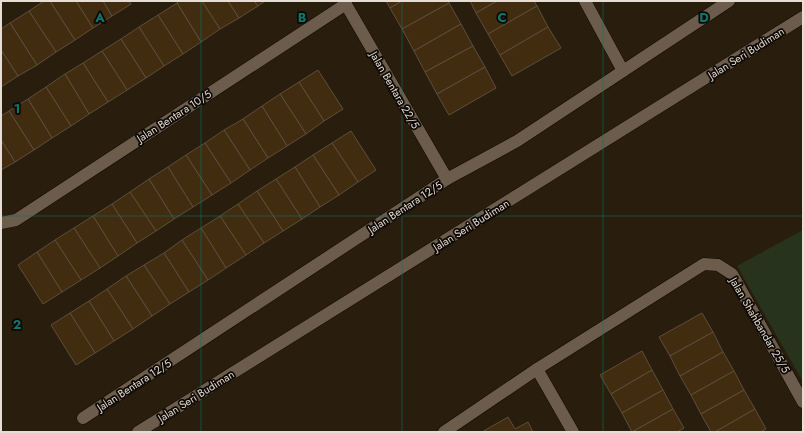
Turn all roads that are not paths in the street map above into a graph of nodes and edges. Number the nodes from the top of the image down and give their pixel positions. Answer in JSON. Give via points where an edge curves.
{"nodes":[{"id":1,"x":585,"y":1,"type":"edge"},
{"id":2,"x":729,"y":1,"type":"edge"},
{"id":3,"x":345,"y":2,"type":"edge"},
{"id":4,"x":803,"y":17,"type":"edge"},
{"id":5,"x":623,"y":71,"type":"junction"},
{"id":6,"x":447,"y":179,"type":"junction"},
{"id":7,"x":1,"y":224,"type":"edge"},
{"id":8,"x":537,"y":369,"type":"junction"},
{"id":9,"x":803,"y":402,"type":"edge"},
{"id":10,"x":83,"y":418,"type":"dead end"},
{"id":11,"x":138,"y":432,"type":"edge"},
{"id":12,"x":444,"y":432,"type":"edge"},
{"id":13,"x":573,"y":432,"type":"edge"}],
"edges":[{"from":1,"to":5,"type":"street"},
{"from":2,"to":5,"type":"street","name":"Jalan Bentara 12/5"},
{"from":3,"to":6,"type":"street","name":"Jalan Bentara 22/5"},
{"from":3,"to":7,"type":"street","name":"Jalan Bentara 10/5","via":[[16,220]]},
{"from":4,"to":11,"type":"street","name":"Jalan Seri Budiman"},
{"from":5,"to":6,"type":"street","name":"Jalan Bentara 12/5","via":[[516,141]]},
{"from":6,"to":10,"type":"street","name":"Jalan Bentara 12/5"},
{"from":8,"to":9,"type":"street","name":"Jalan Shahbandar 25/5","via":[[704,264],[718,265],[732,274]]},
{"from":8,"to":12,"type":"street"},
{"from":8,"to":13,"type":"street"}]}
